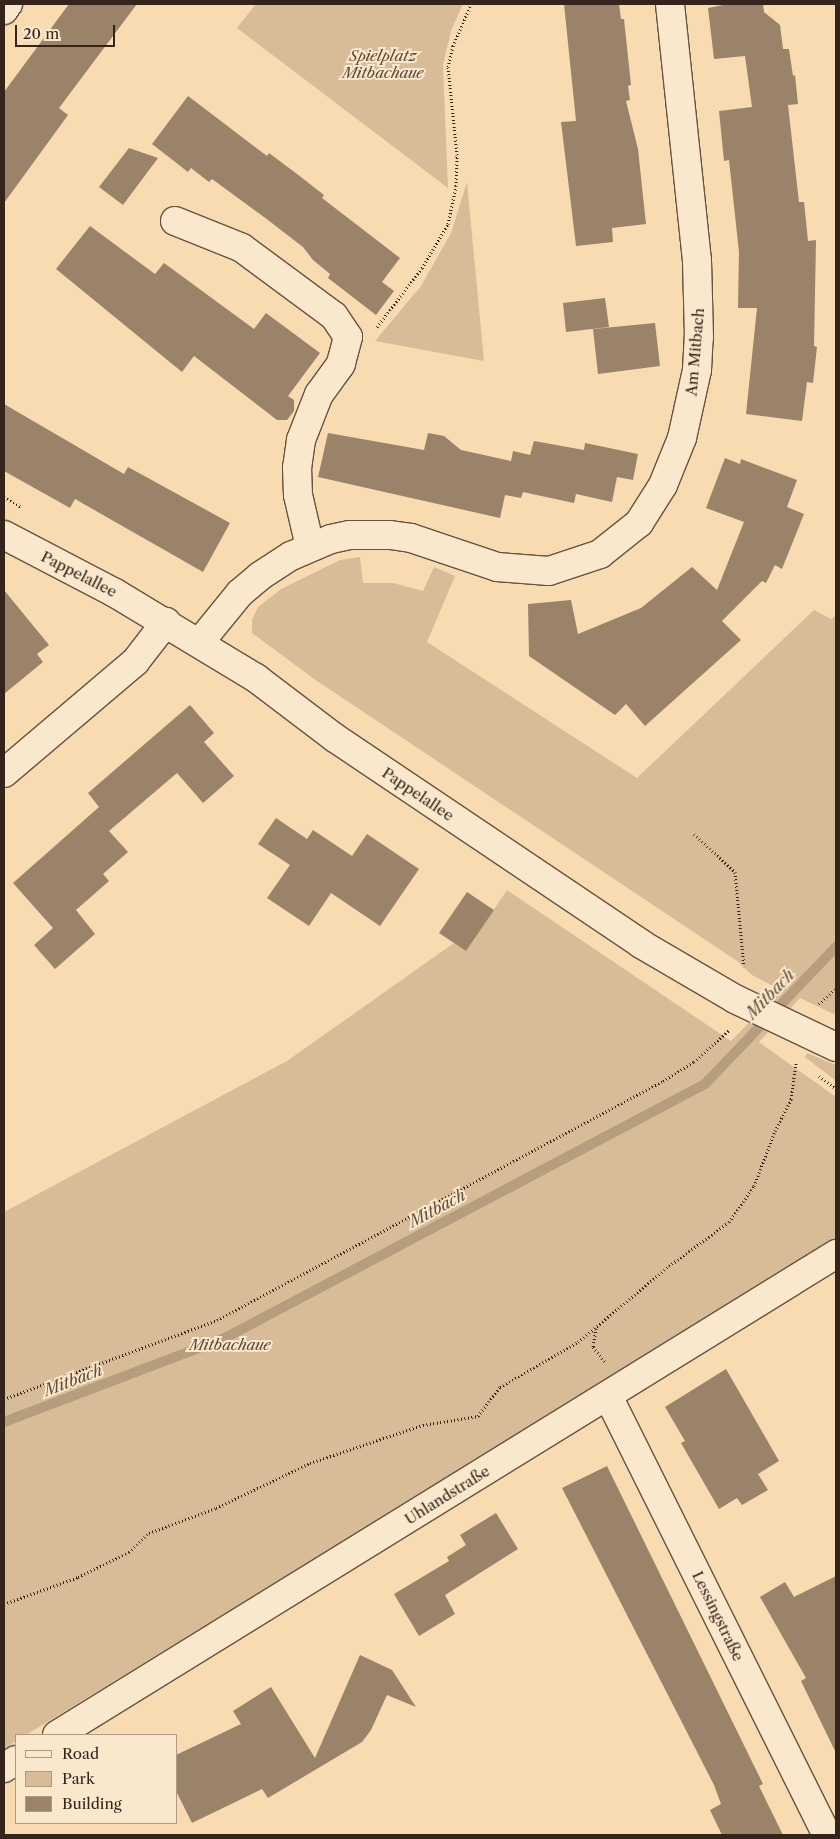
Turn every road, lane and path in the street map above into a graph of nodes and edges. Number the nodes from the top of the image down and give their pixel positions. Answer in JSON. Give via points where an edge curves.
{"nodes":[{"id":1,"x":8,"y":4,"type":"edge"},
{"id":2,"x":471,"y":4,"type":"edge"},
{"id":3,"x":670,"y":4,"type":"edge"},
{"id":4,"x":4,"y":10,"type":"edge"},
{"id":5,"x":175,"y":221,"type":"dead end"},
{"id":6,"x":347,"y":350,"type":"junction"},
{"id":7,"x":4,"y":535,"type":"edge"},
{"id":8,"x":310,"y":547,"type":"junction"},
{"id":9,"x":166,"y":622,"type":"junction"},
{"id":10,"x":200,"y":642,"type":"junction"},
{"id":11,"x":4,"y":774,"type":"edge"},
{"id":12,"x":694,"y":834,"type":"dead end"},
{"id":13,"x":744,"y":966,"type":"dead end"},
{"id":14,"x":836,"y":988,"type":"edge"},
{"id":15,"x":812,"y":1011,"type":"dead end"},
{"id":16,"x":730,"y":1029,"type":"dead end"},
{"id":17,"x":836,"y":1047,"type":"edge"},
{"id":18,"x":796,"y":1060,"type":"dead end"},
{"id":19,"x":836,"y":1254,"type":"edge"},
{"id":20,"x":608,"y":1396,"type":"junction"},
{"id":21,"x":4,"y":1399,"type":"edge"},
{"id":22,"x":4,"y":1604,"type":"edge"},
{"id":23,"x":59,"y":1734,"type":"edge"},
{"id":24,"x":15,"y":1761,"type":"edge"},
{"id":25,"x":4,"y":1768,"type":"edge"},
{"id":26,"x":827,"y":1835,"type":"edge"}],
"edges":[{"from":1,"to":4,"type":"street"},
{"from":2,"to":6,"type":"path","via":[[453,46],[448,67],[457,155],[456,186],[448,224],[422,268],[372,333]]},
{"from":3,"to":8,"type":"street","name":"Am Mitbach","via":[[697,261],[699,337],[697,370],[682,438],[653,504],[639,523],[600,554],[549,571],[497,567],[411,538],[390,535],[350,535]]},
{"from":5,"to":6,"type":"street","via":[[242,248],[326,311],[343,327],[348,337]]},
{"from":6,"to":8,"type":"street","via":[[319,394],[301,440],[297,467],[298,495]]},
{"from":7,"to":9,"type":"street","name":"Pappelallee"},
{"from":8,"to":10,"type":"street","name":"Am Mitbach","via":[[268,571],[240,593]]},
{"from":9,"to":10,"type":"street","name":"Pappelallee"},
{"from":9,"to":11,"type":"street","via":[[135,662]]},
{"from":10,"to":17,"type":"street","name":"Pappelallee","via":[[598,916],[769,1016]]},
{"from":12,"to":13,"type":"path","via":[[735,872]]},
{"from":14,"to":15,"type":"path"},
{"from":16,"to":21,"type":"path","via":[[694,1062],[663,1081],[217,1320]]},
{"from":18,"to":22,"type":"path","via":[[791,1100],[774,1131],[754,1186],[729,1222],[669,1266],[578,1342],[500,1387],[478,1416],[423,1425],[310,1463],[216,1508],[149,1533],[129,1552],[78,1577]]},
{"from":19,"to":20,"type":"street","name":"Uhlandstraße"},
{"from":20,"to":23,"type":"street","name":"Uhlandstraße"},
{"from":20,"to":26,"type":"street","name":"Lessingstraße"},
{"from":24,"to":25,"type":"street"}]}
